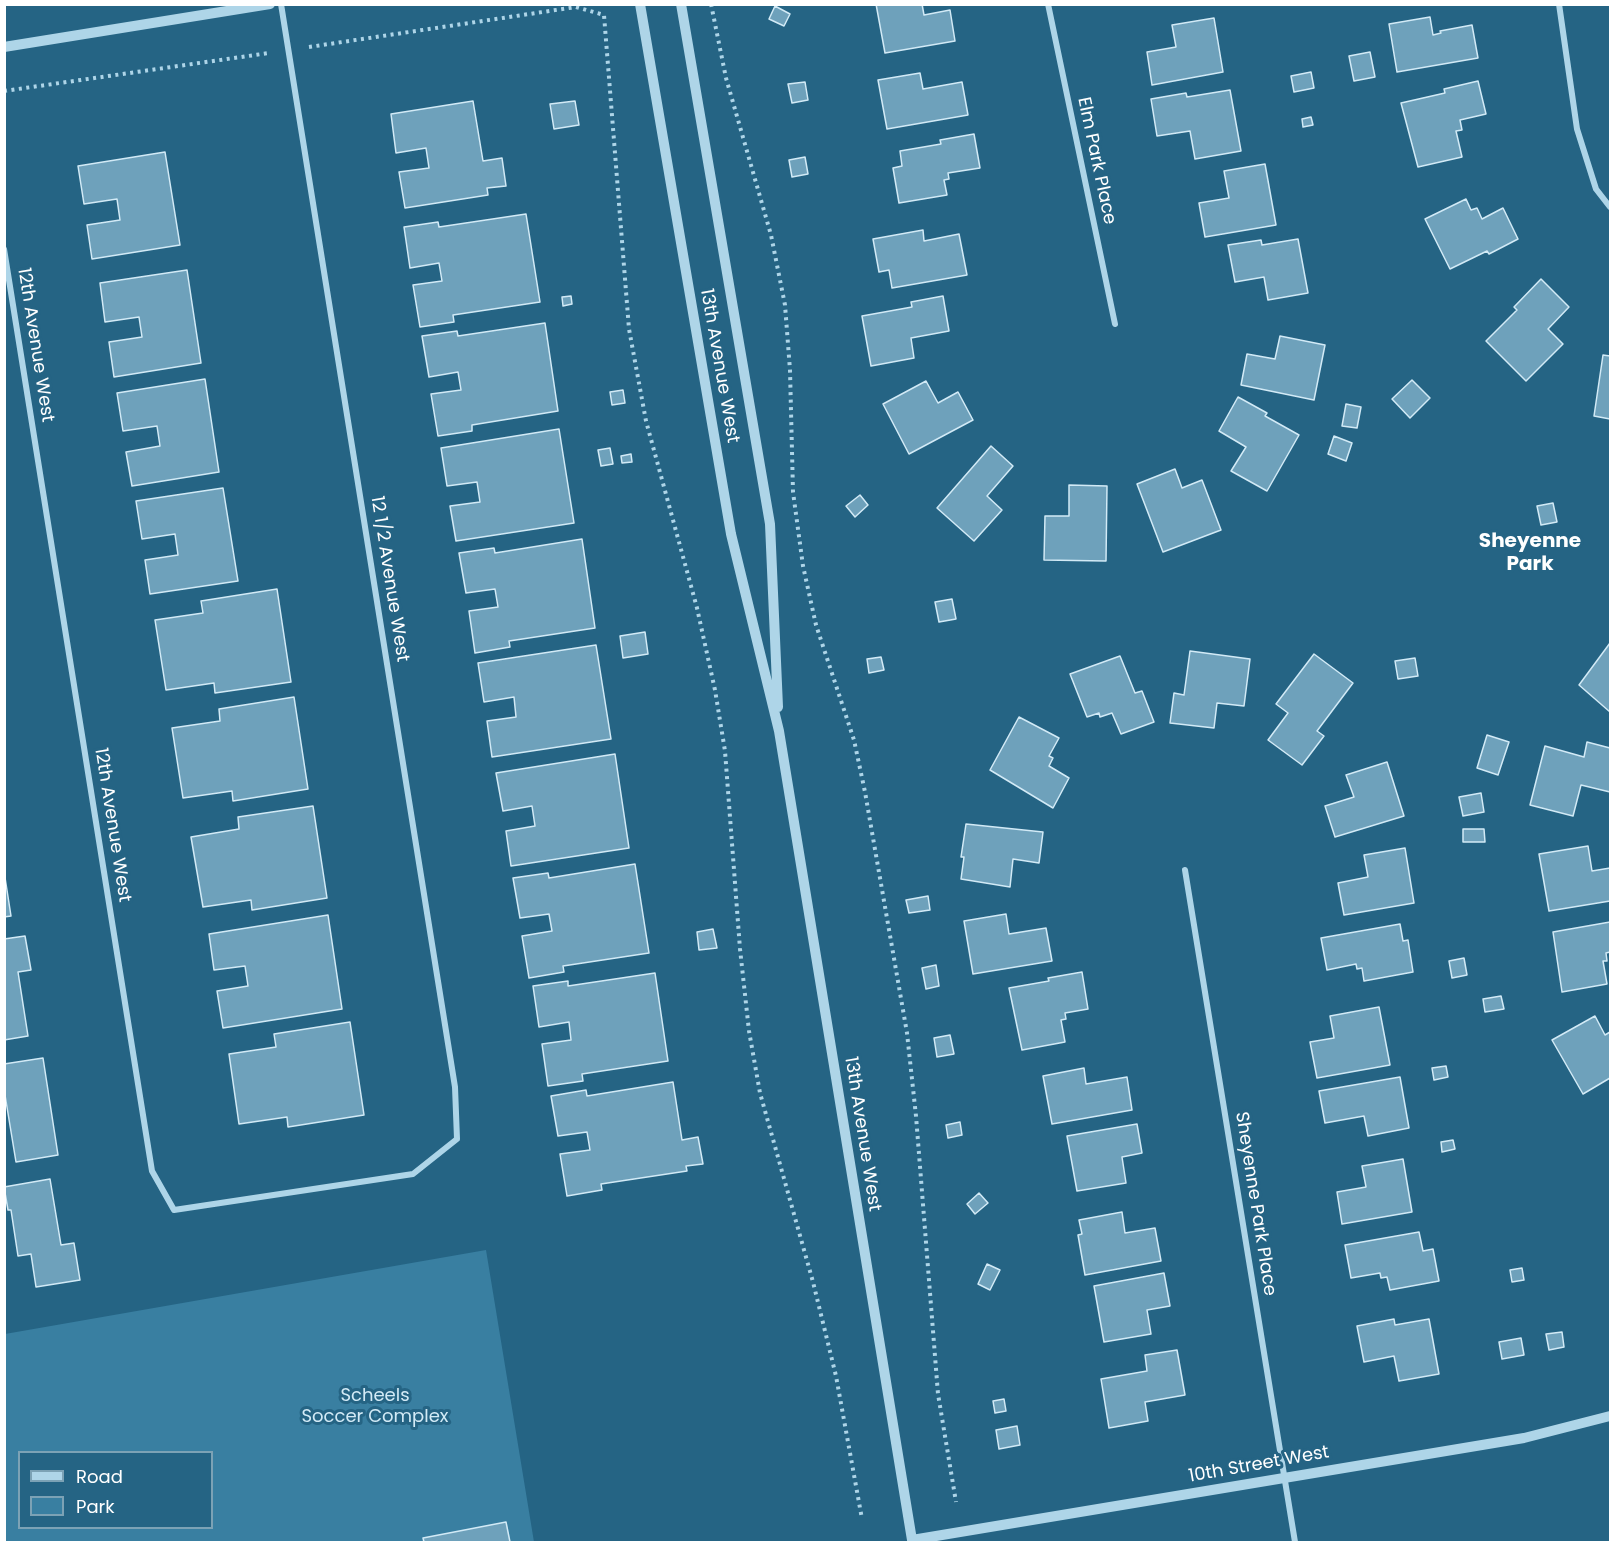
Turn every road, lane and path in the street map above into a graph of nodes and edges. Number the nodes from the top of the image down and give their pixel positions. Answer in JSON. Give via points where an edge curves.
{"nodes":[{"id":1,"x":270,"y":4,"type":"edge"},
{"id":2,"x":281,"y":4,"type":"edge"},
{"id":3,"x":640,"y":4,"type":"edge"},
{"id":4,"x":681,"y":4,"type":"edge"},
{"id":5,"x":711,"y":4,"type":"edge"},
{"id":6,"x":1048,"y":4,"type":"edge"},
{"id":7,"x":1559,"y":4,"type":"edge"},
{"id":8,"x":604,"y":15,"type":"dead end"},
{"id":9,"x":4,"y":47,"type":"edge"},
{"id":10,"x":1611,"y":207,"type":"edge"},
{"id":11,"x":4,"y":249,"type":"edge"},
{"id":12,"x":1115,"y":324,"type":"dead end"},
{"id":13,"x":779,"y":731,"type":"junction"},
{"id":14,"x":1185,"y":870,"type":"dead end"},
{"id":15,"x":365,"y":1182,"type":"joint"},
{"id":16,"x":1611,"y":1416,"type":"edge"},
{"id":17,"x":1284,"y":1478,"type":"junction"},
{"id":18,"x":956,"y":1502,"type":"dead end"},
{"id":19,"x":862,"y":1519,"type":"dead end"},
{"id":20,"x":912,"y":1541,"type":"edge"},
{"id":21,"x":1295,"y":1542,"type":"edge"}],
"edges":[{"from":1,"to":9,"type":"street"},
{"from":2,"to":15,"type":"street","name":"12 1/2 Avenue West","via":[[455,1087],[456,1139],[413,1174]]},
{"from":3,"to":13,"type":"street","name":"13th Avenue West","via":[[730,534]]},
{"from":4,"to":13,"type":"street","name":"13th Avenue West","via":[[770,524]]},
{"from":5,"to":18,"type":"path","via":[[726,78],[771,235],[785,305],[793,492],[803,566],[816,625],[854,740],[866,792],[907,1033],[938,1394]]},
{"from":6,"to":12,"type":"street","name":"Elm Park Place"},
{"from":7,"to":10,"type":"street","via":[[1577,129],[1596,189]]},
{"from":8,"to":19,"type":"path","via":[[629,329],[646,421],[716,690],[725,751],[749,1031],[760,1093],[836,1376]]},
{"from":11,"to":15,"type":"street","name":"12th Avenue West","via":[[152,1171],[174,1210]]},
{"from":13,"to":20,"type":"street","name":"13th Avenue West"},
{"from":14,"to":17,"type":"street","name":"Sheyenne Park Place"},
{"from":16,"to":17,"type":"street","name":"10th Street West","via":[[1524,1438]]},
{"from":17,"to":20,"type":"street","name":"10th Street West"},
{"from":17,"to":21,"type":"street","name":"Sheyenne Park Place"}]}
